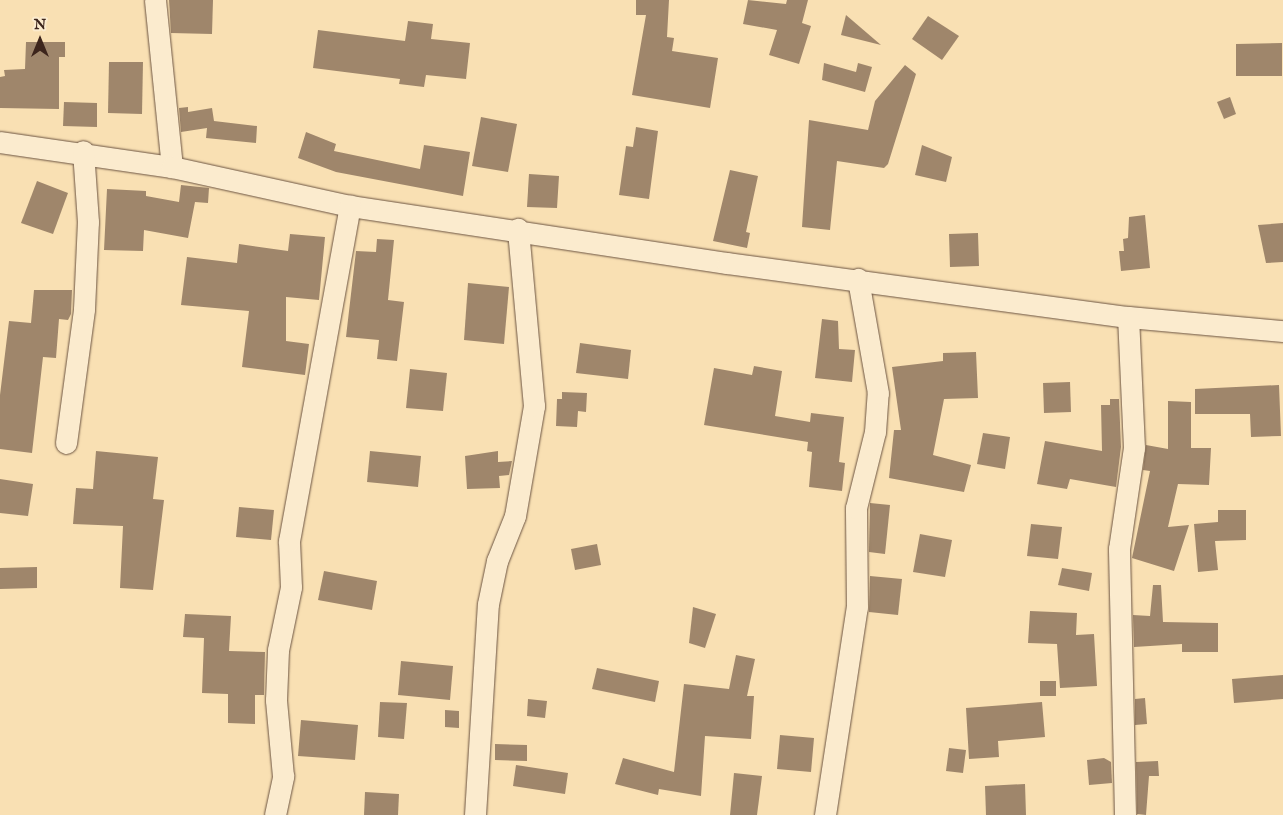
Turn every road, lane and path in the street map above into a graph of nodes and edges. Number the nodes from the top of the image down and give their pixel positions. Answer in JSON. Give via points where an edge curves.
{"nodes":[{"id":1,"x":155,"y":0,"type":"edge"},
{"id":2,"x":0,"y":142,"type":"edge"},
{"id":3,"x":83,"y":152,"type":"junction"},
{"id":4,"x":172,"y":167,"type":"junction"},
{"id":5,"x":350,"y":206,"type":"junction"},
{"id":6,"x":518,"y":229,"type":"junction"},
{"id":7,"x":858,"y":279,"type":"junction"},
{"id":8,"x":1128,"y":317,"type":"junction"},
{"id":9,"x":1283,"y":331,"type":"edge"},
{"id":10,"x":66,"y":443,"type":"dead end"},
{"id":11,"x":275,"y":815,"type":"edge"},
{"id":12,"x":476,"y":815,"type":"edge"},
{"id":13,"x":826,"y":815,"type":"edge"},
{"id":14,"x":1125,"y":815,"type":"edge"}],
"edges":[{"from":1,"to":4,"type":"street"},
{"from":2,"to":3,"type":"street"},
{"from":3,"to":4,"type":"street"},
{"from":3,"to":10,"type":"street","via":[[88,222],[84,309]]},
{"from":4,"to":5,"type":"street"},
{"from":5,"to":6,"type":"street"},
{"from":5,"to":11,"type":"street","via":[[289,541],[291,587],[278,650],[276,700],[283,776]]},
{"from":6,"to":7,"type":"street"},
{"from":6,"to":12,"type":"street","via":[[534,406],[516,516],[497,560],[488,604]]},
{"from":7,"to":8,"type":"street"},
{"from":7,"to":13,"type":"street","via":[[878,393],[875,432],[856,508],[857,607]]},
{"from":8,"to":9,"type":"street"},
{"from":8,"to":14,"type":"street","via":[[1134,448],[1119,549]]}]}
